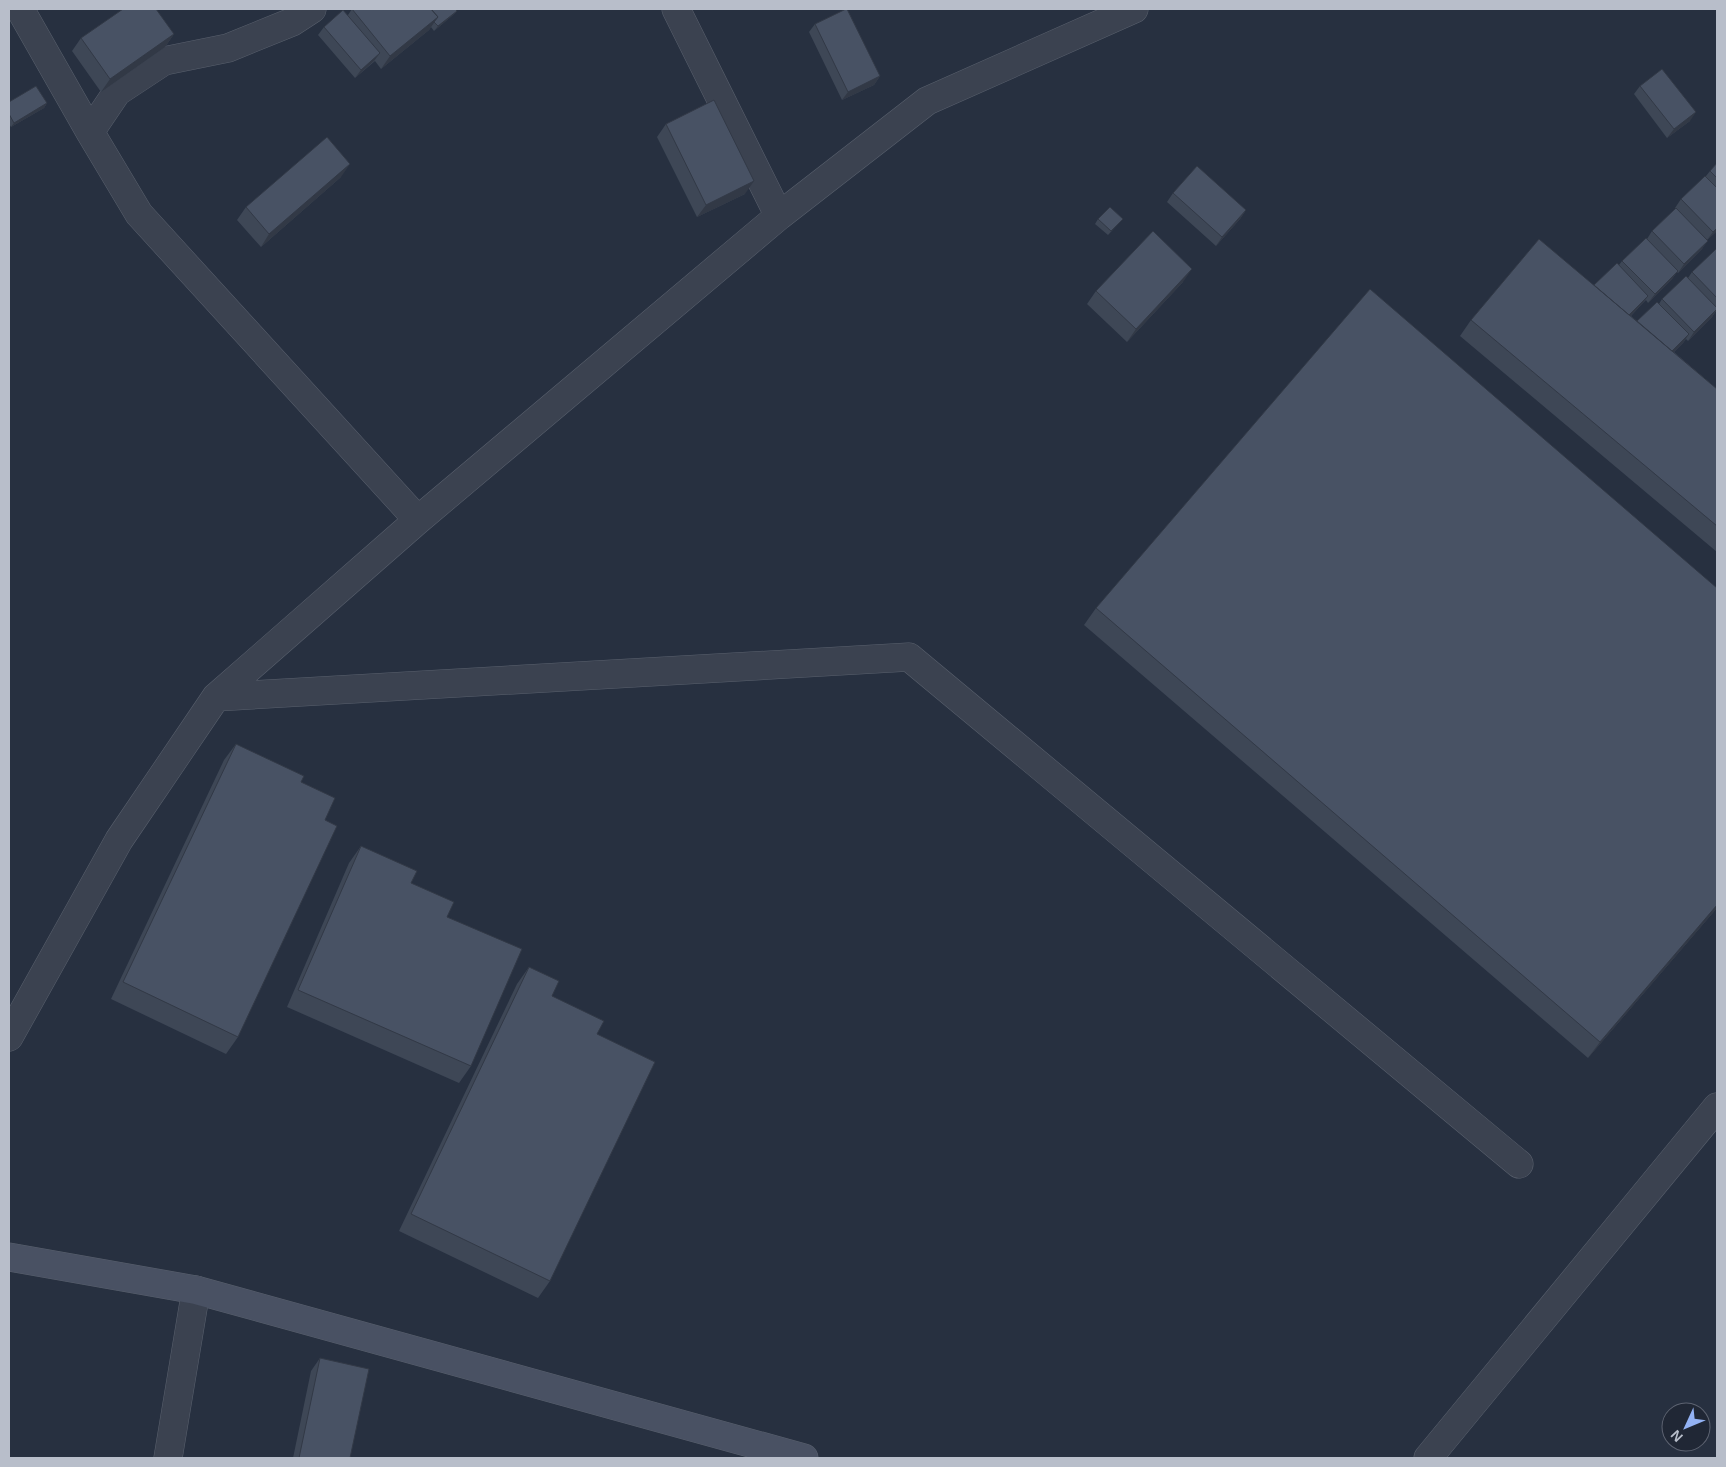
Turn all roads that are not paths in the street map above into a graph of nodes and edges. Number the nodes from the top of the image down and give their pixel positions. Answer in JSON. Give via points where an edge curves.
{"nodes":[{"id":1,"x":20,"y":9,"type":"edge"},
{"id":2,"x":312,"y":9,"type":"edge"},
{"id":3,"x":676,"y":9,"type":"edge"},
{"id":4,"x":1134,"y":9,"type":"edge"},
{"id":5,"x":90,"y":132,"type":"junction"},
{"id":6,"x":779,"y":216,"type":"junction"},
{"id":7,"x":418,"y":520,"type":"junction"},
{"id":8,"x":216,"y":697,"type":"junction"},
{"id":9,"x":9,"y":1037,"type":"edge"},
{"id":10,"x":1717,"y":1107,"type":"edge"},
{"id":11,"x":1519,"y":1164,"type":"dead end"},
{"id":12,"x":9,"y":1257,"type":"edge"},
{"id":13,"x":196,"y":1290,"type":"junction"},
{"id":14,"x":168,"y":1458,"type":"edge"},
{"id":15,"x":804,"y":1458,"type":"edge"},
{"id":16,"x":1428,"y":1458,"type":"edge"}],
"edges":[{"from":1,"to":5,"type":"street"},
{"from":2,"to":5,"type":"street","via":[[292,22],[228,48],[164,61],[117,92]]},
{"from":3,"to":6,"type":"street"},
{"from":4,"to":6,"type":"street","via":[[927,101]]},
{"from":5,"to":7,"type":"street","via":[[139,214]]},
{"from":6,"to":7,"type":"street"},
{"from":7,"to":8,"type":"street"},
{"from":8,"to":9,"type":"street","via":[[119,840]]},
{"from":8,"to":11,"type":"street","via":[[909,657]]},
{"from":10,"to":16,"type":"street"},
{"from":12,"to":13,"type":"main road"},
{"from":13,"to":14,"type":"street"},
{"from":13,"to":15,"type":"main road"}]}
